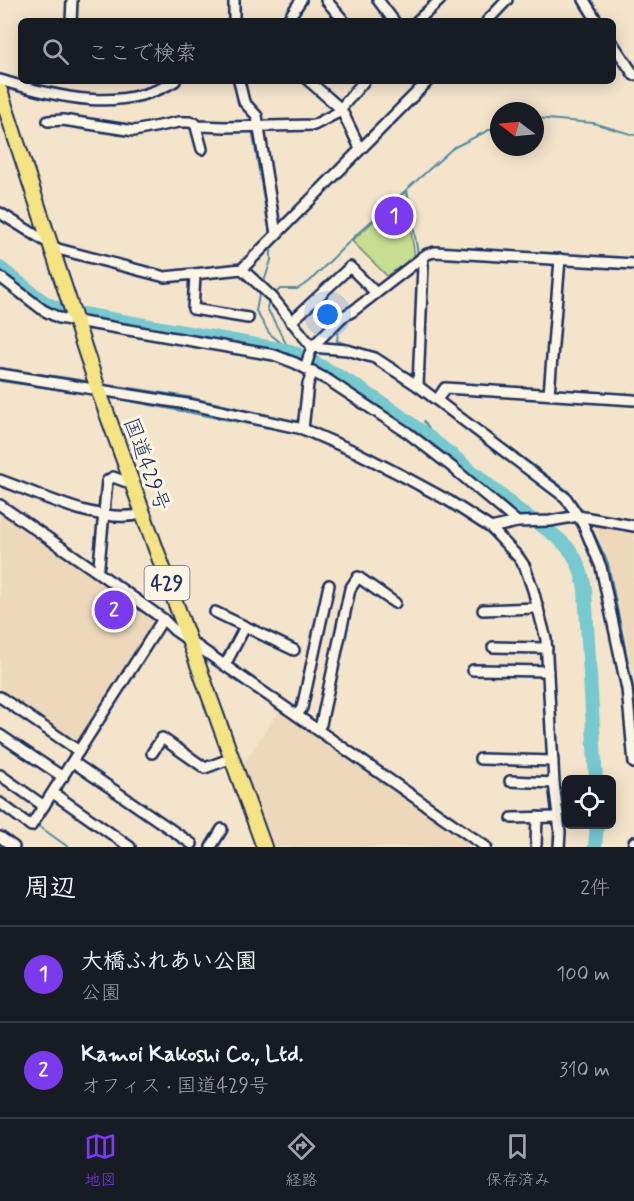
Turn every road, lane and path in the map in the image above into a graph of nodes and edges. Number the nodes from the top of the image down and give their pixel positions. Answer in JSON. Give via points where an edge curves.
{"nodes":[{"id":1,"x":72,"y":0,"type":"edge"},
{"id":2,"x":234,"y":0,"type":"edge"},
{"id":3,"x":301,"y":0,"type":"edge"},
{"id":4,"x":326,"y":0,"type":"edge"},
{"id":5,"x":378,"y":0,"type":"edge"},
{"id":6,"x":440,"y":0,"type":"edge"},
{"id":7,"x":507,"y":0,"type":"edge"},
{"id":8,"x":584,"y":0,"type":"edge"},
{"id":9,"x":71,"y":18,"type":"edge"},
{"id":10,"x":234,"y":18,"type":"edge"},
{"id":11,"x":289,"y":18,"type":"edge"},
{"id":12,"x":341,"y":18,"type":"edge"},
{"id":13,"x":392,"y":18,"type":"edge"},
{"id":14,"x":420,"y":18,"type":"edge"},
{"id":15,"x":490,"y":18,"type":"edge"},
{"id":16,"x":595,"y":18,"type":"edge"},
{"id":17,"x":616,"y":48,"type":"edge"},
{"id":18,"x":634,"y":75,"type":"edge"},
{"id":19,"x":0,"y":80,"type":"edge"},
{"id":20,"x":168,"y":84,"type":"edge"},
{"id":21,"x":240,"y":84,"type":"edge"},
{"id":22,"x":312,"y":84,"type":"edge"},
{"id":23,"x":362,"y":84,"type":"edge"},
{"id":24,"x":425,"y":84,"type":"edge"},
{"id":25,"x":0,"y":91,"type":"edge"},
{"id":26,"x":341,"y":109,"type":"junction"},
{"id":27,"x":48,"y":121,"type":"dead end"},
{"id":28,"x":195,"y":123,"type":"junction"},
{"id":29,"x":254,"y":127,"type":"junction"},
{"id":30,"x":360,"y":148,"type":"junction"},
{"id":31,"x":202,"y":149,"type":"dead end"},
{"id":32,"x":0,"y":213,"type":"edge"},
{"id":33,"x":272,"y":238,"type":"junction"},
{"id":34,"x":50,"y":245,"type":"junction"},
{"id":35,"x":423,"y":261,"type":"junction"},
{"id":36,"x":560,"y":263,"type":"junction"},
{"id":37,"x":634,"y":264,"type":"edge"},
{"id":38,"x":242,"y":269,"type":"junction"},
{"id":39,"x":0,"y":276,"type":"edge"},
{"id":40,"x":195,"y":276,"type":"junction"},
{"id":41,"x":376,"y":293,"type":"junction"},
{"id":42,"x":74,"y":316,"type":"junction"},
{"id":43,"x":248,"y":318,"type":"dead end"},
{"id":44,"x":291,"y":322,"type":"junction"},
{"id":45,"x":311,"y":349,"type":"junction"},
{"id":46,"x":309,"y":369,"type":"junction"},
{"id":47,"x":0,"y":374,"type":"edge"},
{"id":48,"x":418,"y":383,"type":"junction"},
{"id":49,"x":98,"y":389,"type":"junction"},
{"id":50,"x":549,"y":394,"type":"junction"},
{"id":51,"x":439,"y":398,"type":"junction"},
{"id":52,"x":634,"y":400,"type":"edge"},
{"id":53,"x":303,"y":429,"type":"junction"},
{"id":54,"x":0,"y":480,"type":"edge"},
{"id":55,"x":132,"y":484,"type":"junction"},
{"id":56,"x":0,"y":505,"type":"edge"},
{"id":57,"x":142,"y":514,"type":"junction"},
{"id":58,"x":104,"y":516,"type":"junction"},
{"id":59,"x":578,"y":516,"type":"junction"},
{"id":60,"x":519,"y":523,"type":"junction"},
{"id":61,"x":634,"y":526,"type":"edge"},
{"id":62,"x":491,"y":528,"type":"junction"},
{"id":63,"x":98,"y":569,"type":"junction"},
{"id":64,"x":329,"y":585,"type":"dead end"},
{"id":65,"x":395,"y":603,"type":"dead end"},
{"id":66,"x":535,"y":609,"type":"junction"},
{"id":67,"x":483,"y":610,"type":"dead end"},
{"id":68,"x":215,"y":612,"type":"dead end"},
{"id":69,"x":163,"y":619,"type":"junction"},
{"id":70,"x":245,"y":627,"type":"junction"},
{"id":71,"x":188,"y":638,"type":"junction"},
{"id":72,"x":494,"y":646,"type":"dead end"},
{"id":73,"x":543,"y":648,"type":"junction"},
{"id":74,"x":294,"y":650,"type":"dead end"},
{"id":75,"x":227,"y":662,"type":"junction"},
{"id":76,"x":473,"y":670,"type":"dead end"},
{"id":77,"x":545,"y":671,"type":"junction"},
{"id":78,"x":0,"y":697,"type":"edge"},
{"id":79,"x":298,"y":713,"type":"junction"},
{"id":80,"x":319,"y":727,"type":"junction"},
{"id":81,"x":0,"y":735,"type":"edge"},
{"id":82,"x":79,"y":751,"type":"junction"},
{"id":83,"x":152,"y":753,"type":"dead end"},
{"id":84,"x":232,"y":758,"type":"junction"},
{"id":85,"x":480,"y":759,"type":"dead end"},
{"id":86,"x":549,"y":761,"type":"junction"},
{"id":87,"x":73,"y":762,"type":"junction"},
{"id":88,"x":634,"y":763,"type":"edge"},
{"id":89,"x":0,"y":775,"type":"edge"},
{"id":90,"x":63,"y":777,"type":"junction"},
{"id":91,"x":510,"y":781,"type":"dead end"},
{"id":92,"x":551,"y":782,"type":"junction"},
{"id":93,"x":53,"y":793,"type":"junction"},
{"id":94,"x":0,"y":803,"type":"edge"},
{"id":95,"x":44,"y":806,"type":"junction"},
{"id":96,"x":537,"y":817,"type":"junction"},
{"id":97,"x":554,"y":817,"type":"junction"},
{"id":98,"x":512,"y":818,"type":"dead end"},
{"id":99,"x":222,"y":829,"type":"dead end"},
{"id":100,"x":0,"y":837,"type":"edge"},
{"id":101,"x":634,"y":842,"type":"edge"},
{"id":102,"x":192,"y":844,"type":"dead end"},
{"id":103,"x":536,"y":845,"type":"dead end"},
{"id":104,"x":14,"y":847,"type":"edge"},
{"id":105,"x":130,"y":847,"type":"edge"},
{"id":106,"x":211,"y":847,"type":"edge"},
{"id":107,"x":264,"y":847,"type":"edge"},
{"id":108,"x":486,"y":847,"type":"edge"},
{"id":109,"x":559,"y":847,"type":"edge"},
{"id":110,"x":633,"y":847,"type":"edge"}],
"edges":[{"from":1,"to":9,"type":"street"},
{"from":2,"to":10,"type":"street"},
{"from":3,"to":11,"type":"street"},
{"from":4,"to":12,"type":"street"},
{"from":5,"to":13,"type":"street"},
{"from":6,"to":14,"type":"street"},
{"from":7,"to":15,"type":"street"},
{"from":8,"to":16,"type":"street"},
{"from":17,"to":18,"type":"street"},
{"from":19,"to":20,"type":"street","via":[[67,97],[104,100],[146,93]]},
{"from":21,"to":29,"type":"street","via":[[244,102],[257,116]]},
{"from":22,"to":26,"type":"street"},
{"from":23,"to":26,"type":"street"},
{"from":24,"to":30,"type":"street"},
{"from":25,"to":34,"type":"highway","name":"国道429号","number":"429"},
{"from":26,"to":29,"type":"street","via":[[314,125]]},
{"from":26,"to":30,"type":"street"},
{"from":27,"to":28,"type":"street","via":[[134,131],[179,122]]},
{"from":28,"to":29,"type":"street"},
{"from":28,"to":31,"type":"street"},
{"from":29,"to":33,"type":"street"},
{"from":30,"to":33,"type":"street"},
{"from":32,"to":34,"type":"street"},
{"from":33,"to":38,"type":"street"},
{"from":34,"to":40,"type":"street","via":[[165,277]]},
{"from":34,"to":42,"type":"highway","name":"国道429号","number":"429"},
{"from":35,"to":36,"type":"street","via":[[435,252]]},
{"from":35,"to":41,"type":"street"},
{"from":35,"to":48,"type":"street"},
{"from":36,"to":37,"type":"street"},
{"from":36,"to":50,"type":"street"},
{"from":38,"to":40,"type":"street"},
{"from":38,"to":44,"type":"street"},
{"from":39,"to":42,"type":"street","via":[[43,310],[59,318]]},
{"from":40,"to":43,"type":"street","via":[[193,309]]},
{"from":41,"to":44,"type":"street","via":[[350,267]]},
{"from":41,"to":45,"type":"street","via":[[342,317]]},
{"from":42,"to":46,"type":"street","via":[[274,355]]},
{"from":42,"to":49,"type":"highway","name":"国道429号","number":"429"},
{"from":44,"to":45,"type":"street"},
{"from":45,"to":46,"type":"street"},
{"from":45,"to":48,"type":"street","via":[[359,352]]},
{"from":46,"to":53,"type":"street"},
{"from":46,"to":60,"type":"street","via":[[408,433]]},
{"from":47,"to":49,"type":"street"},
{"from":48,"to":51,"type":"street"},
{"from":49,"to":53,"type":"street"},
{"from":49,"to":55,"type":"highway","name":"国道429号","number":"429"},
{"from":50,"to":51,"type":"street","via":[[445,388]]},
{"from":50,"to":52,"type":"street"},
{"from":51,"to":59,"type":"street","via":[[566,498]]},
{"from":53,"to":62,"type":"street","via":[[409,479]]},
{"from":54,"to":58,"type":"street"},
{"from":55,"to":57,"type":"highway","name":"国道429号","number":"429"},
{"from":55,"to":58,"type":"street","via":[[113,477],[107,481]]},
{"from":56,"to":63,"type":"street"},
{"from":57,"to":58,"type":"street","via":[[128,518]]},
{"from":57,"to":71,"type":"highway","name":"国道429号","number":"429"},
{"from":58,"to":63,"type":"street"},
{"from":59,"to":60,"type":"street"},
{"from":59,"to":61,"type":"street"},
{"from":59,"to":88,"type":"street","via":[[601,567],[618,640]]},
{"from":60,"to":62,"type":"street"},
{"from":62,"to":66,"type":"street","via":[[525,567]]},
{"from":63,"to":69,"type":"street"},
{"from":64,"to":79,"type":"street"},
{"from":65,"to":80,"type":"street","via":[[358,577],[350,589]]},
{"from":66,"to":67,"type":"street"},
{"from":66,"to":73,"type":"street"},
{"from":68,"to":70,"type":"street"},
{"from":69,"to":71,"type":"street"},
{"from":69,"to":82,"type":"street"},
{"from":70,"to":74,"type":"street"},
{"from":70,"to":75,"type":"street"},
{"from":71,"to":75,"type":"street"},
{"from":71,"to":84,"type":"highway","name":"国道429号","number":"429"},
{"from":72,"to":73,"type":"street"},
{"from":73,"to":77,"type":"street"},
{"from":75,"to":79,"type":"street"},
{"from":76,"to":77,"type":"street"},
{"from":77,"to":86,"type":"street"},
{"from":78,"to":82,"type":"street"},
{"from":79,"to":80,"type":"street"},
{"from":80,"to":108,"type":"street"},
{"from":81,"to":90,"type":"street"},
{"from":82,"to":87,"type":"street"},
{"from":83,"to":84,"type":"street","via":[[162,738],[205,768]]},
{"from":84,"to":107,"type":"highway","name":"国道429号","number":"429"},
{"from":85,"to":86,"type":"street"},
{"from":86,"to":92,"type":"street"},
{"from":87,"to":90,"type":"street"},
{"from":87,"to":102,"type":"street"},
{"from":89,"to":95,"type":"street"},
{"from":90,"to":93,"type":"street"},
{"from":91,"to":92,"type":"street"},
{"from":92,"to":97,"type":"street"},
{"from":93,"to":95,"type":"street"},
{"from":93,"to":105,"type":"street"},
{"from":94,"to":95,"type":"street","via":[[31,826]]},
{"from":96,"to":97,"type":"street"},
{"from":96,"to":98,"type":"street"},
{"from":96,"to":103,"type":"street"},
{"from":97,"to":109,"type":"street"},
{"from":99,"to":106,"type":"street"},
{"from":100,"to":104,"type":"street"},
{"from":101,"to":110,"type":"street"}]}
